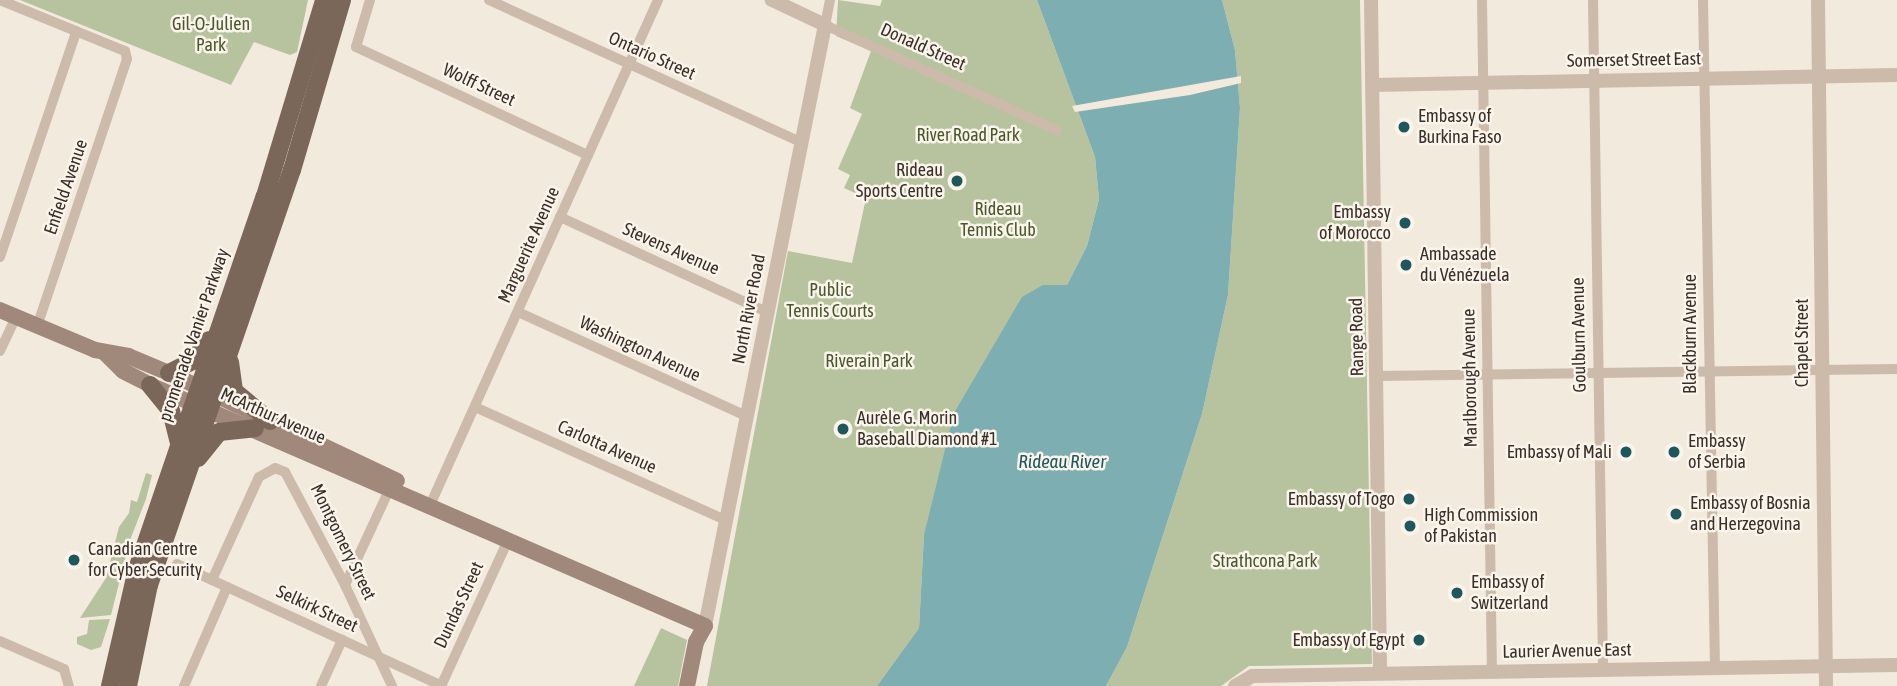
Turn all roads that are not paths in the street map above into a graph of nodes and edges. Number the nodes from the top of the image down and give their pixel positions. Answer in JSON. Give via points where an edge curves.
{"nodes":[{"id":1,"x":0,"y":0,"type":"edge"},
{"id":2,"x":324,"y":0,"type":"edge"},
{"id":3,"x":342,"y":0,"type":"edge"},
{"id":4,"x":370,"y":0,"type":"edge"},
{"id":5,"x":489,"y":0,"type":"edge"},
{"id":6,"x":658,"y":0,"type":"edge"},
{"id":7,"x":772,"y":0,"type":"edge"},
{"id":8,"x":830,"y":0,"type":"edge"},
{"id":9,"x":1371,"y":0,"type":"edge"},
{"id":10,"x":1482,"y":0,"type":"edge"},
{"id":11,"x":1593,"y":0,"type":"edge"},
{"id":12,"x":1703,"y":0,"type":"edge"},
{"id":13,"x":1818,"y":0,"type":"edge"},
{"id":14,"x":825,"y":24,"type":"junction"},
{"id":15,"x":76,"y":32,"type":"junction"},
{"id":16,"x":627,"y":63,"type":"junction"},
{"id":17,"x":1897,"y":75,"type":"edge"},
{"id":18,"x":1819,"y":76,"type":"junction"},
{"id":19,"x":1704,"y":78,"type":"junction"},
{"id":20,"x":1594,"y":80,"type":"junction"},
{"id":21,"x":1482,"y":83,"type":"junction"},
{"id":22,"x":1373,"y":85,"type":"junction"},
{"id":23,"x":1057,"y":130,"type":"dead end"},
{"id":24,"x":801,"y":142,"type":"junction"},
{"id":25,"x":588,"y":155,"type":"junction"},
{"id":26,"x":560,"y":217,"type":"junction"},
{"id":27,"x":0,"y":257,"type":"edge"},
{"id":28,"x":0,"y":310,"type":"edge"},
{"id":29,"x":518,"y":312,"type":"junction"},
{"id":30,"x":767,"y":312,"type":"junction"},
{"id":31,"x":16,"y":317,"type":"junction"},
{"id":32,"x":37,"y":326,"type":"junction"},
{"id":33,"x":226,"y":332,"type":"junction"},
{"id":34,"x":0,"y":351,"type":"edge"},
{"id":35,"x":105,"y":353,"type":"junction"},
{"id":36,"x":1821,"y":369,"type":"junction"},
{"id":37,"x":1897,"y":369,"type":"edge"},
{"id":38,"x":1708,"y":372,"type":"junction"},
{"id":39,"x":169,"y":373,"type":"junction"},
{"id":40,"x":1488,"y":373,"type":"junction"},
{"id":41,"x":1597,"y":373,"type":"junction"},
{"id":42,"x":1377,"y":376,"type":"junction"},
{"id":43,"x":150,"y":385,"type":"junction"},
{"id":44,"x":203,"y":398,"type":"junction"},
{"id":45,"x":475,"y":407,"type":"junction"},
{"id":46,"x":748,"y":417,"type":"junction"},
{"id":47,"x":263,"y":425,"type":"junction"},
{"id":48,"x":179,"y":442,"type":"junction"},
{"id":49,"x":392,"y":484,"type":"junction"},
{"id":50,"x":181,"y":488,"type":"junction"},
{"id":51,"x":431,"y":503,"type":"junction"},
{"id":52,"x":725,"y":520,"type":"junction"},
{"id":53,"x":509,"y":538,"type":"junction"},
{"id":54,"x":177,"y":564,"type":"dead end"},
{"id":55,"x":212,"y":580,"type":"junction"},
{"id":56,"x":345,"y":585,"type":"junction"},
{"id":57,"x":227,"y":587,"type":"junction"},
{"id":58,"x":705,"y":626,"type":"junction"},
{"id":59,"x":342,"y":640,"type":"junction"},
{"id":60,"x":0,"y":641,"type":"edge"},
{"id":61,"x":378,"y":657,"type":"junction"},
{"id":62,"x":1897,"y":665,"type":"edge"},
{"id":63,"x":1826,"y":666,"type":"junction"},
{"id":64,"x":1715,"y":668,"type":"junction"},
{"id":65,"x":1603,"y":670,"type":"junction"},
{"id":66,"x":1492,"y":671,"type":"junction"},
{"id":67,"x":1380,"y":673,"type":"junction"},
{"id":68,"x":1237,"y":684,"type":"edge"},
{"id":69,"x":68,"y":686,"type":"edge"},
{"id":70,"x":110,"y":686,"type":"edge"},
{"id":71,"x":128,"y":686,"type":"edge"},
{"id":72,"x":184,"y":686,"type":"edge"},
{"id":73,"x":321,"y":686,"type":"edge"},
{"id":74,"x":392,"y":686,"type":"edge"},
{"id":75,"x":441,"y":686,"type":"edge"},
{"id":76,"x":687,"y":686,"type":"edge"},
{"id":77,"x":697,"y":686,"type":"edge"},
{"id":78,"x":1826,"y":686,"type":"edge"}],
"edges":[{"from":1,"to":15,"type":"street"},
{"from":2,"to":33,"type":"main road","name":"promenade Vanier Parkway"},
{"from":3,"to":33,"type":"main road","via":[[292,170]]},
{"from":4,"to":25,"type":"street","name":"Wolff Street","via":[[356,47]]},
{"from":5,"to":16,"type":"street","name":"Ontario Street"},
{"from":6,"to":16,"type":"street","name":"Marguerite Avenue"},
{"from":7,"to":14,"type":"street","name":"Donald Street"},
{"from":8,"to":14,"type":"street","name":"North River Road"},
{"from":9,"to":22,"type":"street","name":"Range Road"},
{"from":10,"to":21,"type":"street","name":"Marlborough Avenue"},
{"from":11,"to":20,"type":"street","name":"Goulburn Avenue"},
{"from":12,"to":19,"type":"street","name":"Blackburn Avenue"},
{"from":13,"to":18,"type":"street","name":"Chapel Street"},
{"from":14,"to":23,"type":"street","name":"Donald Street"},
{"from":14,"to":24,"type":"street","name":"North River Road"},
{"from":15,"to":27,"type":"street"},
{"from":15,"to":32,"type":"street","name":"Enfield Avenue","via":[[125,51],[127,59]]},
{"from":16,"to":24,"type":"street","name":"Ontario Street"},
{"from":16,"to":25,"type":"street","name":"Marguerite Avenue"},
{"from":17,"to":18,"type":"street","name":"Somerset Street East"},
{"from":18,"to":19,"type":"street","name":"Somerset Street East"},
{"from":18,"to":36,"type":"street","name":"Chapel Street"},
{"from":19,"to":20,"type":"street","name":"Somerset Street East"},
{"from":19,"to":38,"type":"street","name":"Blackburn Avenue"},
{"from":20,"to":21,"type":"street","name":"Somerset Street East"},
{"from":20,"to":41,"type":"street","name":"Goulburn Avenue"},
{"from":21,"to":22,"type":"street","name":"Somerset Street East"},
{"from":21,"to":40,"type":"street","name":"Marlborough Avenue"},
{"from":22,"to":42,"type":"street","name":"Range Road"},
{"from":24,"to":30,"type":"street","name":"North River Road"},
{"from":25,"to":26,"type":"street","name":"Marguerite Avenue"},
{"from":26,"to":29,"type":"street","name":"Marguerite Avenue"},
{"from":26,"to":30,"type":"street","name":"Stevens Avenue"},
{"from":28,"to":31,"type":"main road","name":"McArthur Avenue"},
{"from":29,"to":45,"type":"street","name":"Marguerite Avenue"},
{"from":29,"to":46,"type":"street","name":"Washington Avenue"},
{"from":30,"to":46,"type":"street","name":"North River Road"},
{"from":31,"to":32,"type":"main road","name":"McArthur Avenue"},
{"from":31,"to":34,"type":"street"},
{"from":32,"to":35,"type":"main road","name":"McArthur Avenue"},
{"from":33,"to":39,"type":"main road"},
{"from":33,"to":44,"type":"main road"},
{"from":33,"to":47,"type":"main road","via":[[231,386]]},
{"from":35,"to":39,"type":"main road","name":"McArthur Avenue","via":[[128,356]]},
{"from":35,"to":43,"type":"main road","name":"McArthur Avenue","via":[[123,371]]},
{"from":36,"to":37,"type":"street"},
{"from":36,"to":38,"type":"street"},
{"from":36,"to":63,"type":"street","name":"Chapel Street"},
{"from":38,"to":41,"type":"street"},
{"from":38,"to":64,"type":"street","name":"Blackburn Avenue"},
{"from":39,"to":44,"type":"main road","name":"McArthur Avenue"},
{"from":40,"to":41,"type":"street"},
{"from":40,"to":42,"type":"street"},
{"from":40,"to":66,"type":"street","name":"Marlborough Avenue"},
{"from":41,"to":65,"type":"street","name":"Goulburn Avenue"},
{"from":42,"to":67,"type":"street","name":"Range Road"},
{"from":43,"to":44,"type":"main road","name":"McArthur Avenue"},
{"from":43,"to":48,"type":"main road","via":[[171,411]]},
{"from":44,"to":47,"type":"main road","name":"McArthur Avenue"},
{"from":44,"to":48,"type":"main road","name":"promenade Vanier Parkway"},
{"from":44,"to":50,"type":"main road"},
{"from":45,"to":51,"type":"street","name":"Marguerite Avenue"},
{"from":45,"to":52,"type":"street","name":"Carlotta Avenue"},
{"from":46,"to":52,"type":"street","name":"North River Road"},
{"from":47,"to":49,"type":"main road","name":"McArthur Avenue"},
{"from":47,"to":50,"type":"main road","via":[[219,432],[204,447]]},
{"from":48,"to":70,"type":"main road","name":"promenade Vanier Parkway","via":[[128,599]]},
{"from":49,"to":51,"type":"main road","name":"McArthur Avenue"},
{"from":49,"to":56,"type":"street"},
{"from":50,"to":71,"type":"main road","via":[[149,585]]},
{"from":51,"to":53,"type":"main road","name":"McArthur Avenue"},
{"from":52,"to":58,"type":"street","name":"North River Road"},
{"from":53,"to":58,"type":"main road","name":"McArthur Avenue"},
{"from":53,"to":75,"type":"street","name":"Dundas Street"},
{"from":54,"to":55,"type":"street","name":"Selkirk Street"},
{"from":55,"to":56,"type":"street","name":"Montgomery Street","via":[[256,482],[266,471],[281,470],[292,479]]},
{"from":55,"to":57,"type":"street","name":"Selkirk Street"},
{"from":56,"to":61,"type":"street","name":"Montgomery Street"},
{"from":57,"to":59,"type":"street","name":"Selkirk Street"},
{"from":57,"to":72,"type":"street"},
{"from":58,"to":76,"type":"main road","name":"North River Road","via":[[696,642]]},
{"from":58,"to":77,"type":"main road","name":"North River Road"},
{"from":59,"to":61,"type":"street","name":"Selkirk Street"},
{"from":59,"to":73,"type":"street"},
{"from":60,"to":69,"type":"street","via":[[64,669]]},
{"from":61,"to":74,"type":"street","name":"Montgomery Street"},
{"from":61,"to":75,"type":"street","name":"Selkirk Street"},
{"from":62,"to":63,"type":"street","name":"Laurier Avenue East"},
{"from":63,"to":64,"type":"street","name":"Laurier Avenue East"},
{"from":63,"to":78,"type":"street","name":"Chapel Street"},
{"from":64,"to":65,"type":"street","name":"Laurier Avenue East"},
{"from":65,"to":66,"type":"street","name":"Laurier Avenue East"},
{"from":66,"to":67,"type":"street","name":"Laurier Avenue East"},
{"from":67,"to":68,"type":"street","name":"Laurier Avenue East","via":[[1252,676]]}]}
